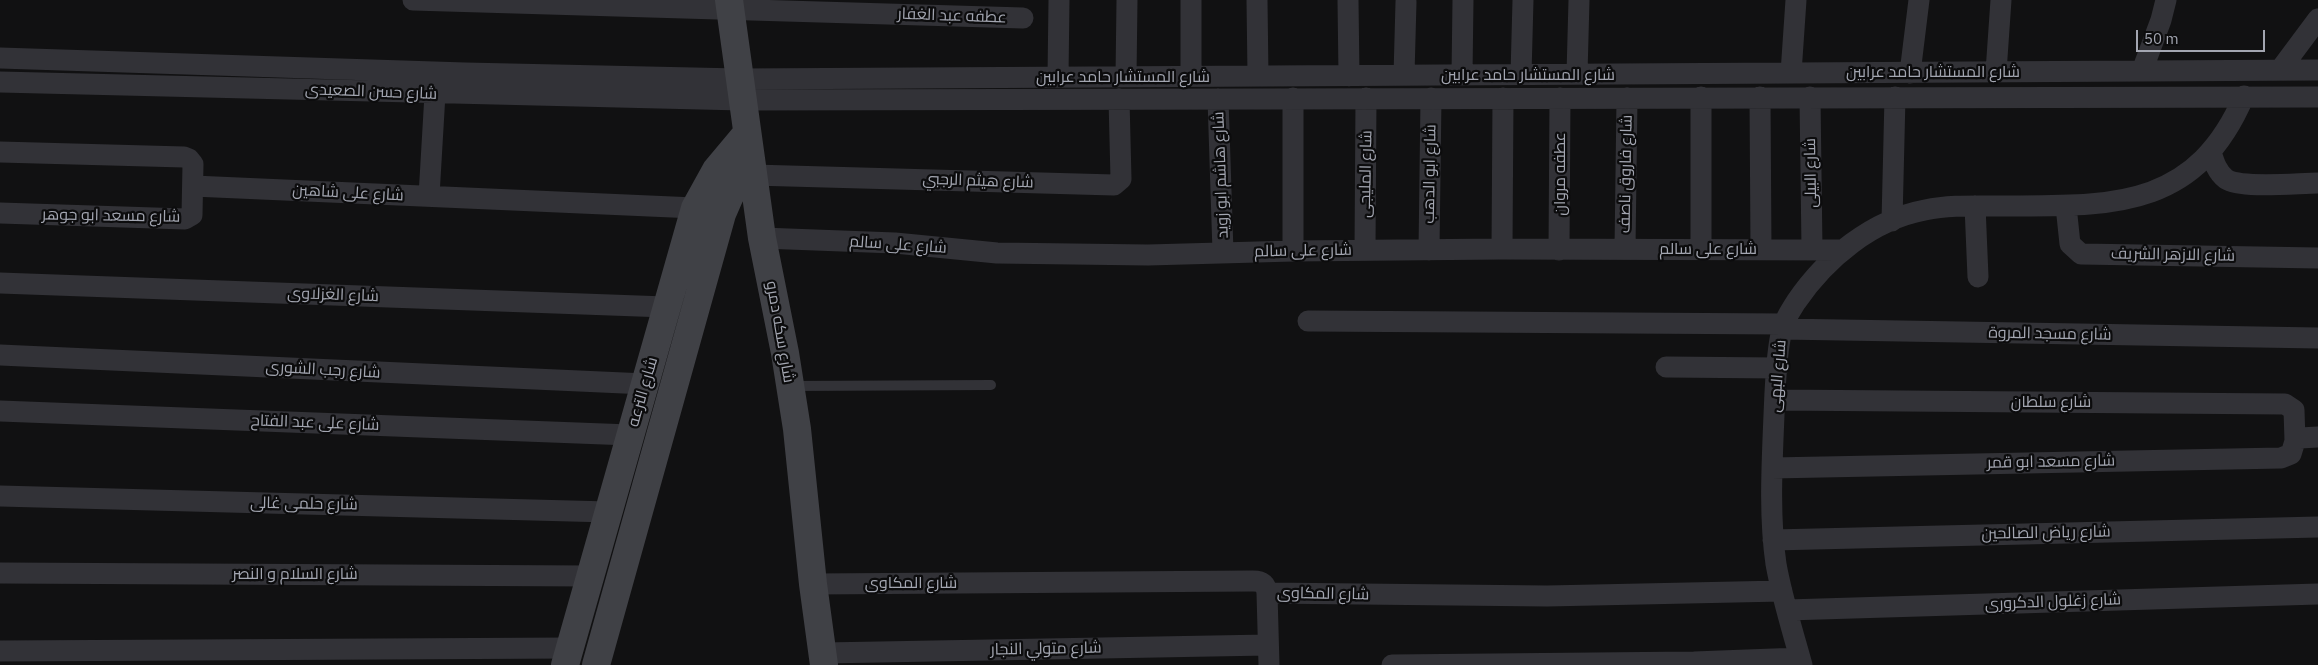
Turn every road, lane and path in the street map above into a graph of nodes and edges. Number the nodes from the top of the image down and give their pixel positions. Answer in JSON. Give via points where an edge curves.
{"nodes":[{"id":1,"x":413,"y":0,"type":"edge"},
{"id":2,"x":1059,"y":0,"type":"edge"},
{"id":3,"x":1127,"y":0,"type":"edge"},
{"id":4,"x":1191,"y":0,"type":"edge"},
{"id":5,"x":1257,"y":0,"type":"edge"},
{"id":6,"x":1348,"y":0,"type":"edge"},
{"id":7,"x":1463,"y":0,"type":"edge"},
{"id":8,"x":1523,"y":0,"type":"edge"},
{"id":9,"x":1579,"y":0,"type":"edge"},
{"id":10,"x":1796,"y":0,"type":"edge"},
{"id":11,"x":1919,"y":0,"type":"edge"},
{"id":12,"x":2000,"y":0,"type":"edge"},
{"id":13,"x":2166,"y":0,"type":"edge"},
{"id":14,"x":1406,"y":2,"type":"dead end"},
{"id":15,"x":729,"y":4,"type":"edge"},
{"id":16,"x":1023,"y":18,"type":"dead end"},
{"id":17,"x":2318,"y":19,"type":"edge"},
{"id":18,"x":0,"y":58,"type":"edge"},
{"id":19,"x":2280,"y":70,"type":"junction"},
{"id":20,"x":2318,"y":70,"type":"edge"},
{"id":21,"x":2142,"y":71,"type":"junction"},
{"id":22,"x":1996,"y":72,"type":"junction"},
{"id":23,"x":465,"y":73,"type":"junction"},
{"id":24,"x":1791,"y":73,"type":"junction"},
{"id":25,"x":1910,"y":73,"type":"junction"},
{"id":26,"x":1577,"y":74,"type":"junction"},
{"id":27,"x":1404,"y":75,"type":"junction"},
{"id":28,"x":1462,"y":75,"type":"junction"},
{"id":29,"x":1521,"y":75,"type":"junction"},
{"id":30,"x":1191,"y":76,"type":"junction"},
{"id":31,"x":1258,"y":76,"type":"junction"},
{"id":32,"x":1349,"y":76,"type":"junction"},
{"id":33,"x":1058,"y":77,"type":"junction"},
{"id":34,"x":1126,"y":77,"type":"junction"},
{"id":35,"x":0,"y":82,"type":"edge"},
{"id":36,"x":740,"y":90,"type":"junction"},
{"id":37,"x":435,"y":94,"type":"junction"},
{"id":38,"x":464,"y":95,"type":"junction"},
{"id":39,"x":2244,"y":96,"type":"junction"},
{"id":40,"x":1702,"y":97,"type":"junction"},
{"id":41,"x":1760,"y":97,"type":"junction"},
{"id":42,"x":1810,"y":97,"type":"junction"},
{"id":43,"x":1895,"y":97,"type":"junction"},
{"id":44,"x":2318,"y":97,"type":"edge"},
{"id":45,"x":1293,"y":98,"type":"junction"},
{"id":46,"x":1366,"y":98,"type":"junction"},
{"id":47,"x":1431,"y":98,"type":"junction"},
{"id":48,"x":1504,"y":98,"type":"junction"},
{"id":49,"x":1560,"y":98,"type":"junction"},
{"id":50,"x":1627,"y":98,"type":"junction"},
{"id":51,"x":1119,"y":99,"type":"junction"},
{"id":52,"x":1218,"y":99,"type":"junction"},
{"id":53,"x":747,"y":133,"type":"junction"},
{"id":54,"x":0,"y":152,"type":"edge"},
{"id":55,"x":2211,"y":152,"type":"junction"},
{"id":56,"x":752,"y":170,"type":"junction"},
{"id":57,"x":2318,"y":183,"type":"edge"},
{"id":58,"x":193,"y":186,"type":"junction"},
{"id":59,"x":430,"y":196,"type":"junction"},
{"id":60,"x":1975,"y":206,"type":"junction"},
{"id":61,"x":2066,"y":206,"type":"junction"},
{"id":62,"x":695,"y":208,"type":"junction"},
{"id":63,"x":0,"y":213,"type":"edge"},
{"id":64,"x":722,"y":214,"type":"junction"},
{"id":65,"x":1892,"y":221,"type":"junction"},
{"id":66,"x":762,"y":238,"type":"junction"},
{"id":67,"x":1502,"y":249,"type":"junction"},
{"id":68,"x":1625,"y":249,"type":"junction"},
{"id":69,"x":1701,"y":249,"type":"junction"},
{"id":70,"x":1812,"y":249,"type":"junction"},
{"id":71,"x":1365,"y":250,"type":"junction"},
{"id":72,"x":1428,"y":250,"type":"junction"},
{"id":73,"x":1559,"y":250,"type":"junction"},
{"id":74,"x":1761,"y":250,"type":"junction"},
{"id":75,"x":1843,"y":250,"type":"junction"},
{"id":76,"x":1293,"y":251,"type":"junction"},
{"id":77,"x":1223,"y":252,"type":"junction"},
{"id":78,"x":2318,"y":258,"type":"edge"},
{"id":79,"x":1978,"y":277,"type":"dead end"},
{"id":80,"x":0,"y":283,"type":"edge"},
{"id":81,"x":666,"y":307,"type":"junction"},
{"id":82,"x":1308,"y":321,"type":"dead end"},
{"id":83,"x":1783,"y":327,"type":"junction"},
{"id":84,"x":2318,"y":338,"type":"edge"},
{"id":85,"x":0,"y":355,"type":"edge"},
{"id":86,"x":1666,"y":367,"type":"dead end"},
{"id":87,"x":1778,"y":368,"type":"junction"},
{"id":88,"x":646,"y":384,"type":"junction"},
{"id":89,"x":991,"y":385,"type":"dead end"},
{"id":90,"x":790,"y":386,"type":"junction"},
{"id":91,"x":1775,"y":400,"type":"junction"},
{"id":92,"x":0,"y":411,"type":"edge"},
{"id":93,"x":630,"y":435,"type":"junction"},
{"id":94,"x":2318,"y":437,"type":"edge"},
{"id":95,"x":2295,"y":441,"type":"junction"},
{"id":96,"x":1772,"y":468,"type":"junction"},
{"id":97,"x":0,"y":496,"type":"edge"},
{"id":98,"x":609,"y":512,"type":"junction"},
{"id":99,"x":2318,"y":527,"type":"edge"},
{"id":100,"x":1773,"y":540,"type":"junction"},
{"id":101,"x":0,"y":573,"type":"edge"},
{"id":102,"x":590,"y":576,"type":"junction"},
{"id":103,"x":812,"y":584,"type":"junction"},
{"id":104,"x":1266,"y":594,"type":"junction"},
{"id":105,"x":2318,"y":594,"type":"edge"},
{"id":106,"x":1785,"y":600,"type":"junction"},
{"id":107,"x":0,"y":651,"type":"edge"},
{"id":108,"x":1269,"y":655,"type":"edge"},
{"id":109,"x":568,"y":656,"type":"edge"},
{"id":110,"x":824,"y":659,"type":"edge"},
{"id":111,"x":1801,"y":662,"type":"edge"},
{"id":112,"x":596,"y":665,"type":"edge"},
{"id":113,"x":1392,"y":665,"type":"edge"}],
"edges":[{"from":1,"to":15,"type":"street","name":"عطفه عبد الغفار"},
{"from":2,"to":33,"type":"street"},
{"from":3,"to":34,"type":"street"},
{"from":4,"to":30,"type":"street"},
{"from":5,"to":31,"type":"street"},
{"from":6,"to":32,"type":"street"},
{"from":7,"to":28,"type":"street"},
{"from":8,"to":29,"type":"street"},
{"from":9,"to":26,"type":"street"},
{"from":10,"to":24,"type":"street"},
{"from":11,"to":25,"type":"street"},
{"from":12,"to":22,"type":"street"},
{"from":13,"to":21,"type":"street"},
{"from":14,"to":27,"type":"street"},
{"from":15,"to":16,"type":"street","name":"عطفه عبد الغفار"},
{"from":15,"to":36,"type":"main road","name":"شارع سكه دمرو"},
{"from":17,"to":19,"type":"street"},
{"from":18,"to":23,"type":"street","name":"شارع حسن الصعيدى"},
{"from":19,"to":20,"type":"street","name":"شارع المستشار حامد عرابين"},
{"from":19,"to":21,"type":"street","name":"شارع المستشار حامد عرابين"},
{"from":21,"to":22,"type":"street","name":"شارع المستشار حامد عرابين"},
{"from":22,"to":25,"type":"street","name":"شارع المستشار حامد عرابين"},
{"from":23,"to":36,"type":"street","name":"شارع حسن الصعيدى"},
{"from":23,"to":38,"type":"street"},
{"from":24,"to":25,"type":"street","name":"شارع المستشار حامد عرابين"},
{"from":24,"to":26,"type":"street","name":"شارع المستشار حامد عرابين"},
{"from":26,"to":29,"type":"street","name":"شارع المستشار حامد عرابين"},
{"from":27,"to":28,"type":"street","name":"شارع المستشار حامد عرابين"},
{"from":27,"to":32,"type":"street","name":"شارع المستشار حامد عرابين"},
{"from":28,"to":29,"type":"street","name":"شارع المستشار حامد عرابين"},
{"from":30,"to":31,"type":"street","name":"شارع المستشار حامد عرابين"},
{"from":30,"to":34,"type":"street","name":"شارع المستشار حامد عرابين"},
{"from":31,"to":32,"type":"street","name":"شارع المستشار حامد عرابين"},
{"from":33,"to":34,"type":"street","name":"شارع المستشار حامد عرابين"},
{"from":33,"to":36,"type":"street","name":"شارع المستشار حامد عرابين"},
{"from":35,"to":37,"type":"street","name":"شارع حسن الصعيدى"},
{"from":36,"to":38,"type":"street","name":"شارع حسن الصعيدى"},
{"from":36,"to":51,"type":"street","name":"شارع المستشار حامد عرابين"},
{"from":36,"to":53,"type":"main road","name":"شارع سكه دمرو"},
{"from":37,"to":38,"type":"street","name":"شارع حسن الصعيدى"},
{"from":37,"to":59,"type":"street"},
{"from":39,"to":43,"type":"street","name":"شارع المستشار حامد عرابين"},
{"from":39,"to":44,"type":"street","name":"شارع المستشار حامد عرابين"},
{"from":39,"to":55,"type":"street","name":"شارع البهى","via":[[2225,135]]},
{"from":40,"to":41,"type":"street","name":"شارع المستشار حامد عرابين"},
{"from":40,"to":50,"type":"street","name":"شارع المستشار حامد عرابين"},
{"from":40,"to":69,"type":"street"},
{"from":41,"to":42,"type":"street","name":"شارع المستشار حامد عرابين"},
{"from":41,"to":74,"type":"street"},
{"from":42,"to":43,"type":"street","name":"شارع المستشار حامد عرابين"},
{"from":42,"to":70,"type":"street","name":"شارع البيلى"},
{"from":43,"to":65,"type":"street"},
{"from":45,"to":46,"type":"street","name":"شارع المستشار حامد عرابين"},
{"from":45,"to":52,"type":"street","name":"شارع المستشار حامد عرابين"},
{"from":45,"to":76,"type":"street"},
{"from":46,"to":47,"type":"street","name":"شارع المستشار حامد عرابين"},
{"from":46,"to":71,"type":"street","name":"شارع المليجى"},
{"from":47,"to":48,"type":"street","name":"شارع المستشار حامد عرابين"},
{"from":47,"to":72,"type":"street","name":"شارع ابو الدهب"},
{"from":48,"to":49,"type":"street","name":"شارع المستشار حامد عرابين"},
{"from":48,"to":67,"type":"street"},
{"from":49,"to":50,"type":"street","name":"شارع المستشار حامد عرابين"},
{"from":49,"to":73,"type":"street","name":"عطفه مروان"},
{"from":50,"to":68,"type":"street","name":"شارع فاروق ناصف"},
{"from":51,"to":52,"type":"street","name":"شارع المستشار حامد عرابين"},
{"from":51,"to":56,"type":"street","name":"شارع هيثم الرجبي","via":[[1121,179],[1114,185]]},
{"from":52,"to":77,"type":"street","name":"شارع هاشم ابو زويد"},
{"from":53,"to":56,"type":"main road","name":"شارع سكه دمرو"},
{"from":53,"to":62,"type":"main road","name":"شارع الترعه","via":[[716,170]]},
{"from":54,"to":58,"type":"street","via":[[184,157],[193,164]]},
{"from":55,"to":57,"type":"street","via":[[2216,168],[2226,179],[2241,184]]},
{"from":55,"to":61,"type":"street","name":"شارع البهى","via":[[2164,188],[2136,198]]},
{"from":56,"to":64,"type":"main road","name":"شارع الترعه","via":[[732,191]]},
{"from":56,"to":66,"type":"main road","name":"شارع سكه دمرو"},
{"from":58,"to":59,"type":"street","name":"شارع على شاهين"},
{"from":58,"to":63,"type":"street","name":"شارع مسعد ابو جوهر","via":[[192,215],[185,219]]},
{"from":59,"to":62,"type":"street","name":"شارع على شاهين"},
{"from":60,"to":61,"type":"street","name":"شارع البهى"},
{"from":60,"to":65,"type":"street","name":"شارع البهى","via":[[1944,206]]},
{"from":60,"to":79,"type":"street"},
{"from":61,"to":78,"type":"street","name":"شارع الازهر الشريف","via":[[2070,244],[2081,254]]},
{"from":62,"to":64,"type":"street","name":"شارع على شاهين"},
{"from":62,"to":81,"type":"main road","name":"شارع الترعه"},
{"from":64,"to":112,"type":"main road","name":"شارع الترعه"},
{"from":65,"to":75,"type":"street","name":"شارع البهى"},
{"from":66,"to":77,"type":"street","name":"شارع على سالم","via":[[895,243],[997,253],[1148,255]]},
{"from":66,"to":90,"type":"main road","name":"شارع سكه دمرو"},
{"from":67,"to":72,"type":"street","name":"شارع على سالم"},
{"from":67,"to":73,"type":"street","name":"شارع على سالم"},
{"from":68,"to":69,"type":"street","name":"شارع على سالم"},
{"from":68,"to":73,"type":"street","name":"شارع على سالم"},
{"from":69,"to":74,"type":"street","name":"شارع على سالم"},
{"from":70,"to":74,"type":"street","name":"شارع على سالم"},
{"from":70,"to":75,"type":"street","name":"شارع على سالم"},
{"from":71,"to":72,"type":"street","name":"شارع على سالم"},
{"from":71,"to":76,"type":"street","name":"شارع على سالم"},
{"from":75,"to":83,"type":"street","name":"شارع البهى","via":[[1809,283]]},
{"from":76,"to":77,"type":"street","name":"شارع على سالم"},
{"from":80,"to":81,"type":"street","name":"شارع الغزلاوى"},
{"from":81,"to":88,"type":"main road","name":"شارع الترعه"},
{"from":82,"to":83,"type":"street","name":"شارع مسجد المروة"},
{"from":83,"to":84,"type":"street","name":"شارع مسجد المروة"},
{"from":83,"to":87,"type":"street","name":"شارع البهى"},
{"from":85,"to":88,"type":"street","name":"شارع رجب الشورى"},
{"from":86,"to":87,"type":"street"},
{"from":87,"to":91,"type":"street","name":"شارع البهى"},
{"from":88,"to":93,"type":"main road","name":"شارع الترعه"},
{"from":89,"to":90,"type":"lane"},
{"from":90,"to":103,"type":"main road","name":"شارع سكه دمرو"},
{"from":91,"to":95,"type":"street","name":"شارع سلطان","via":[[2285,404],[2294,410]]},
{"from":91,"to":96,"type":"street","name":"شارع البهى"},
{"from":92,"to":93,"type":"street","name":"شارع على عبد الفتاح"},
{"from":93,"to":98,"type":"main road","name":"شارع الترعه"},
{"from":94,"to":95,"type":"street"},
{"from":95,"to":96,"type":"street","name":"شارع مسعد ابو قمر","via":[[2291,454],[2281,458]]},
{"from":96,"to":100,"type":"street","name":"شارع البهى"},
{"from":97,"to":98,"type":"street","name":"شارع حلمى غالى"},
{"from":98,"to":102,"type":"main road","name":"شارع الترعه"},
{"from":99,"to":100,"type":"street","name":"شارع رياض الصالحين"},
{"from":100,"to":106,"type":"street","name":"شارع البهى"},
{"from":101,"to":102,"type":"street","name":"شارع السلام و النصر"},
{"from":102,"to":109,"type":"main road","name":"شارع الترعه"},
{"from":103,"to":104,"type":"street","name":"شارع المكاوى","via":[[1253,581],[1263,583]]},
{"from":103,"to":110,"type":"main road","name":"شارع سكه دمرو"},
{"from":104,"to":106,"type":"street","name":"شارع المكاوى"},
{"from":104,"to":108,"type":"street"},
{"from":105,"to":106,"type":"street","name":"شارع زغلول الدكرورى"},
{"from":106,"to":111,"type":"street","name":"شارع البهى"},
{"from":107,"to":109,"type":"street"},
{"from":108,"to":110,"type":"street","name":"شارع متولي النجار"},
{"from":111,"to":113,"type":"street"}]}
